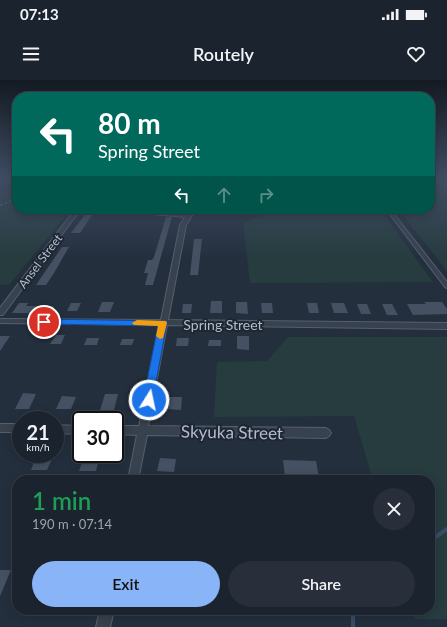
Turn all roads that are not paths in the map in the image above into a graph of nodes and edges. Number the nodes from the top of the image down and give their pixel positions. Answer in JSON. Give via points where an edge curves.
{"nodes":[{"id":1,"x":75,"y":214,"type":"edge"},
{"id":2,"x":166,"y":214,"type":"edge"},
{"id":3,"x":392,"y":214,"type":"edge"},
{"id":4,"x":188,"y":216,"type":"joint"},
{"id":5,"x":447,"y":286,"type":"edge"},
{"id":6,"x":0,"y":313,"type":"edge"},
{"id":7,"x":0,"y":321,"type":"edge"},
{"id":8,"x":163,"y":323,"type":"junction"},
{"id":9,"x":447,"y":326,"type":"edge"},
{"id":10,"x":0,"y":428,"type":"edge"},
{"id":11,"x":12,"y":428,"type":"edge"},
{"id":12,"x":124,"y":430,"type":"edge"},
{"id":13,"x":143,"y":431,"type":"junction"},
{"id":14,"x":326,"y":433,"type":"dead end"},
{"id":15,"x":134,"y":475,"type":"edge"},
{"id":16,"x":106,"y":615,"type":"edge"},
{"id":17,"x":103,"y":627,"type":"edge"}],
"edges":[{"from":1,"to":6,"type":"street","name":"Ansel Street"},
{"from":2,"to":4,"type":"street"},
{"from":3,"to":5,"type":"street"},
{"from":4,"to":8,"type":"street","via":[[183,225]]},
{"from":7,"to":8,"type":"street","name":"Spring Street"},
{"from":8,"to":9,"type":"street","name":"Spring Street"},
{"from":8,"to":13,"type":"street"},
{"from":10,"to":11,"type":"street"},
{"from":12,"to":13,"type":"street","name":"Skyuka Street"},
{"from":13,"to":14,"type":"street","name":"Skyuka Street"},
{"from":13,"to":15,"type":"street"},
{"from":16,"to":17,"type":"street"}]}
